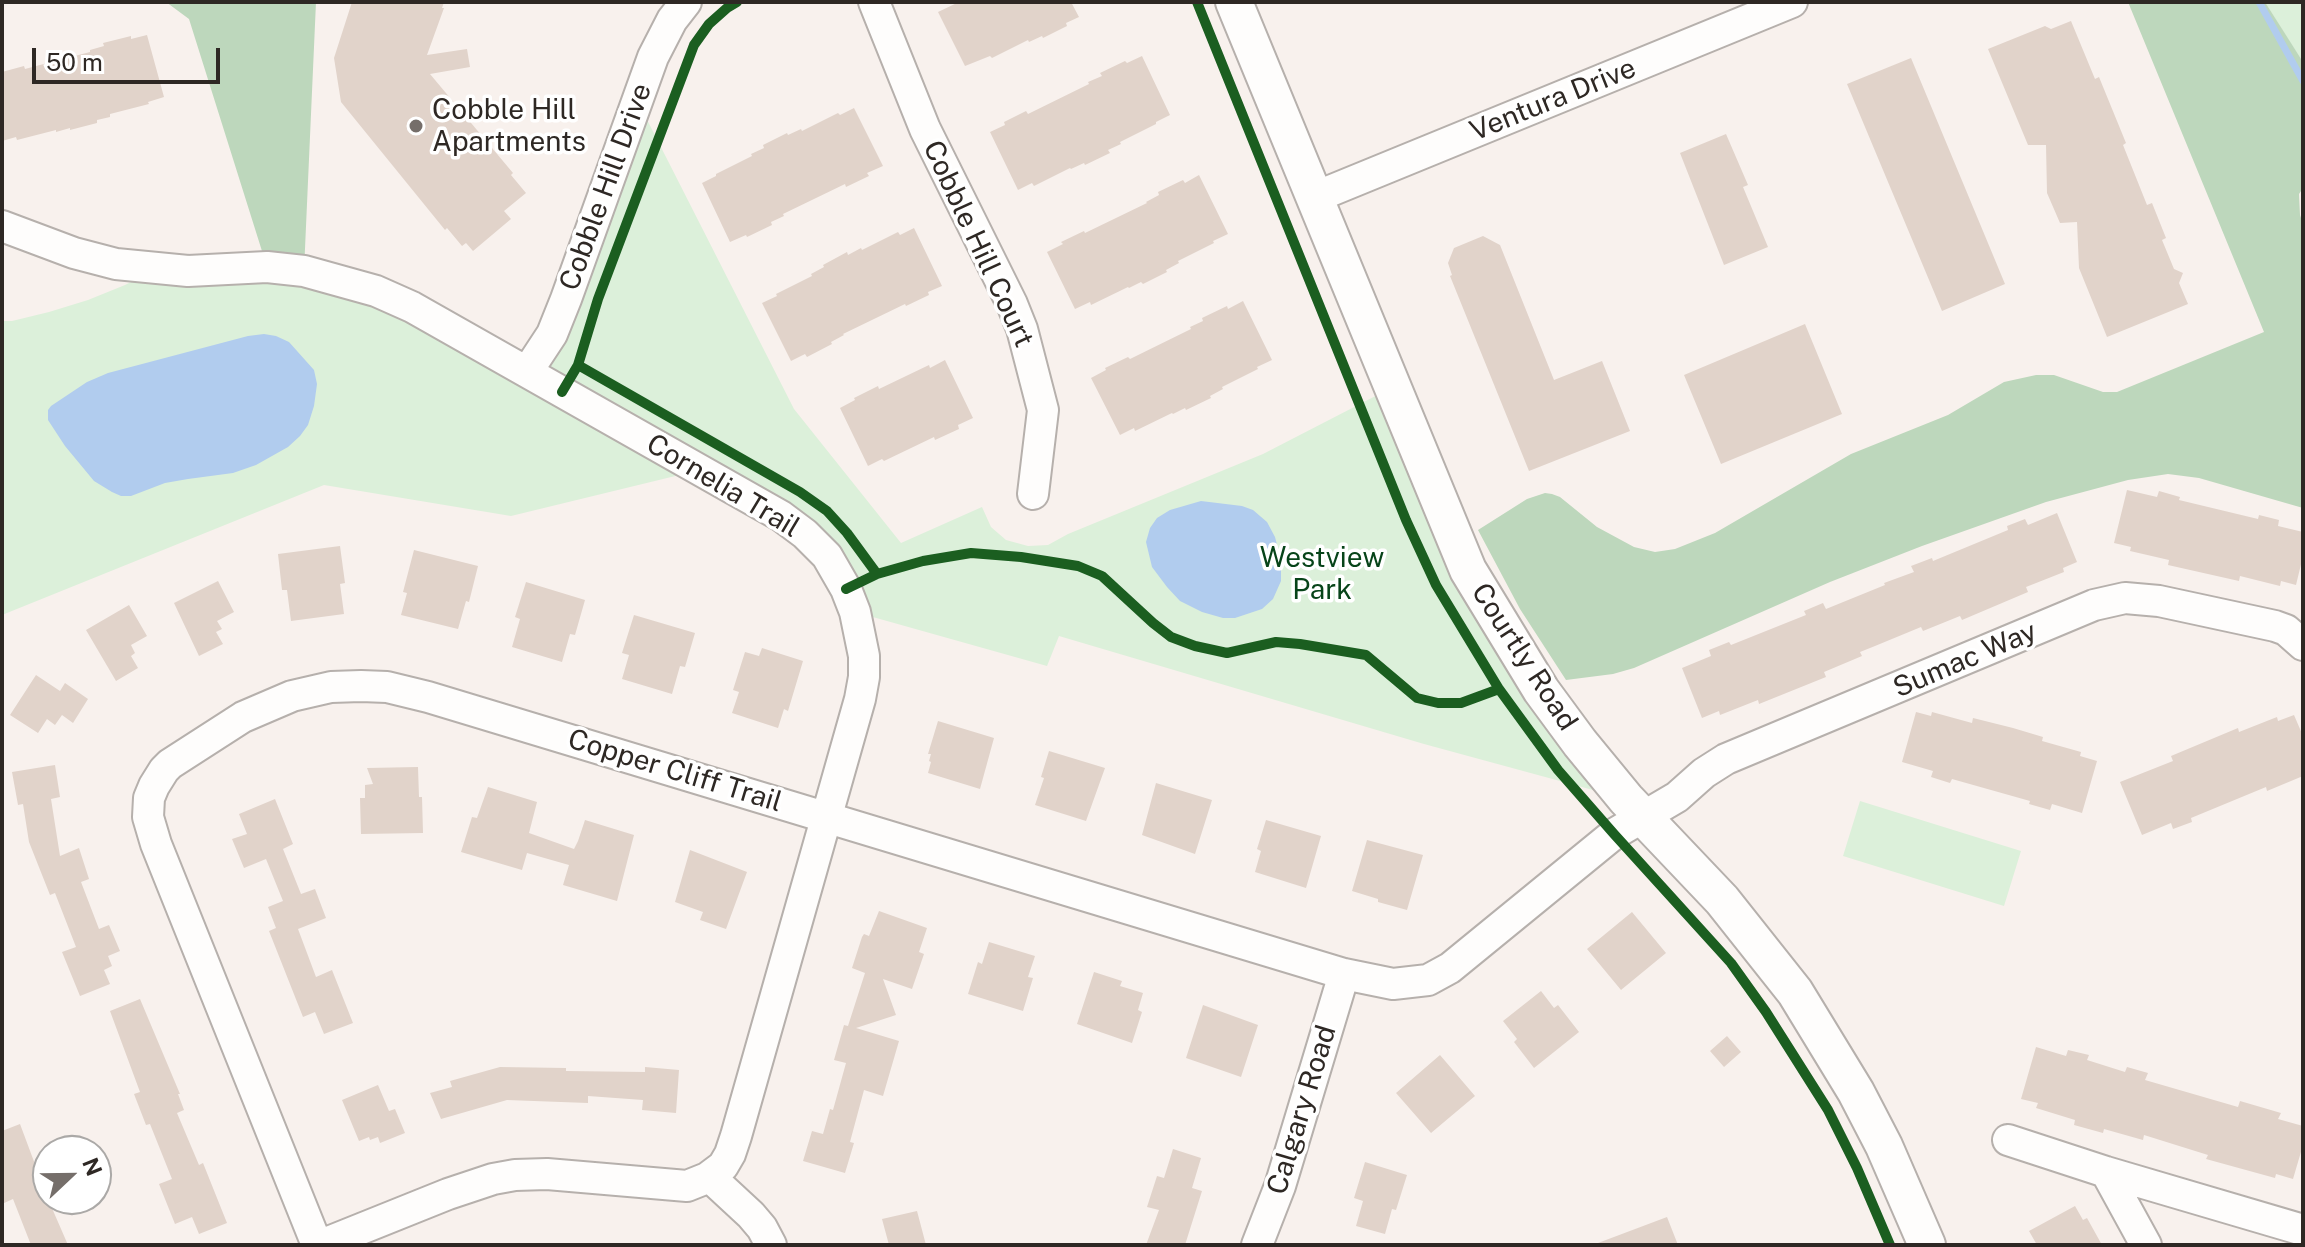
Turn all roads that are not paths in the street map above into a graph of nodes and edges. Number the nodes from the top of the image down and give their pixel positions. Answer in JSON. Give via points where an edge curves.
{"nodes":[{"id":1,"x":686,"y":2,"type":"edge"},
{"id":2,"x":874,"y":2,"type":"edge"},
{"id":3,"x":1234,"y":2,"type":"edge"},
{"id":4,"x":1792,"y":2,"type":"edge"},
{"id":5,"x":1313,"y":198,"type":"junction"},
{"id":6,"x":2,"y":226,"type":"edge"},
{"id":7,"x":527,"y":372,"type":"junction"},
{"id":8,"x":1033,"y":494,"type":"dead end"},
{"id":9,"x":2303,"y":645,"type":"edge"},
{"id":10,"x":1644,"y":816,"type":"junction"},
{"id":11,"x":826,"y":817,"type":"junction"},
{"id":12,"x":1344,"y":974,"type":"junction"},
{"id":13,"x":2008,"y":1140,"type":"dead end"},
{"id":14,"x":2106,"y":1172,"type":"junction"},
{"id":15,"x":710,"y":1177,"type":"junction"},
{"id":16,"x":2303,"y":1230,"type":"edge"},
{"id":17,"x":319,"y":1245,"type":"edge"},
{"id":18,"x":771,"y":1245,"type":"edge"},
{"id":19,"x":1257,"y":1245,"type":"edge"},
{"id":20,"x":1927,"y":1245,"type":"edge"},
{"id":21,"x":2146,"y":1245,"type":"edge"}],
"edges":[{"from":1,"to":7,"type":"street","name":"Cobble Hill Drive","via":[[653,57],[552,334]]},
{"from":2,"to":8,"type":"street","name":"Cobble Hill Court","via":[[921,122],[1022,329],[1043,410]]},
{"from":3,"to":5,"type":"street","name":"Courtly Road"},
{"from":4,"to":5,"type":"street","name":"Ventura Drive"},
{"from":5,"to":10,"type":"street","name":"Courtly Road","via":[[1468,570],[1541,690]]},
{"from":6,"to":7,"type":"street","name":"Cornelia Trail","via":[[116,264],[188,271],[267,267],[342,280],[412,307]]},
{"from":7,"to":11,"type":"street","name":"Cornelia Trail","via":[[781,516],[827,556],[855,612],[864,666],[860,699]]},
{"from":9,"to":10,"type":"street","name":"Sumac Way","via":[[2275,626],[2140,598],[2109,601],[1726,759]]},
{"from":10,"to":12,"type":"street","name":"Copper Cliff Trail","via":[[1435,976],[1393,984]]},
{"from":10,"to":20,"type":"street","name":"Courtly Road","via":[[1722,900],[1795,992],[1856,1092]]},
{"from":11,"to":12,"type":"street","name":"Copper Cliff Trail"},
{"from":11,"to":15,"type":"street","name":"Cornelia Trail","via":[[733,1148]]},
{"from":11,"to":17,"type":"street","name":"Copper Cliff Trail","via":[[453,703],[373,686],[318,689],[266,705],[170,764],[149,798],[150,827]]},
{"from":12,"to":19,"type":"street","name":"Calgary Road"},
{"from":13,"to":14,"type":"street"},
{"from":14,"to":16,"type":"street"},
{"from":14,"to":21,"type":"street"},
{"from":15,"to":17,"type":"street","via":[[679,1186],[515,1175],[462,1189]]},
{"from":15,"to":18,"type":"street","via":[[751,1215]]}]}
